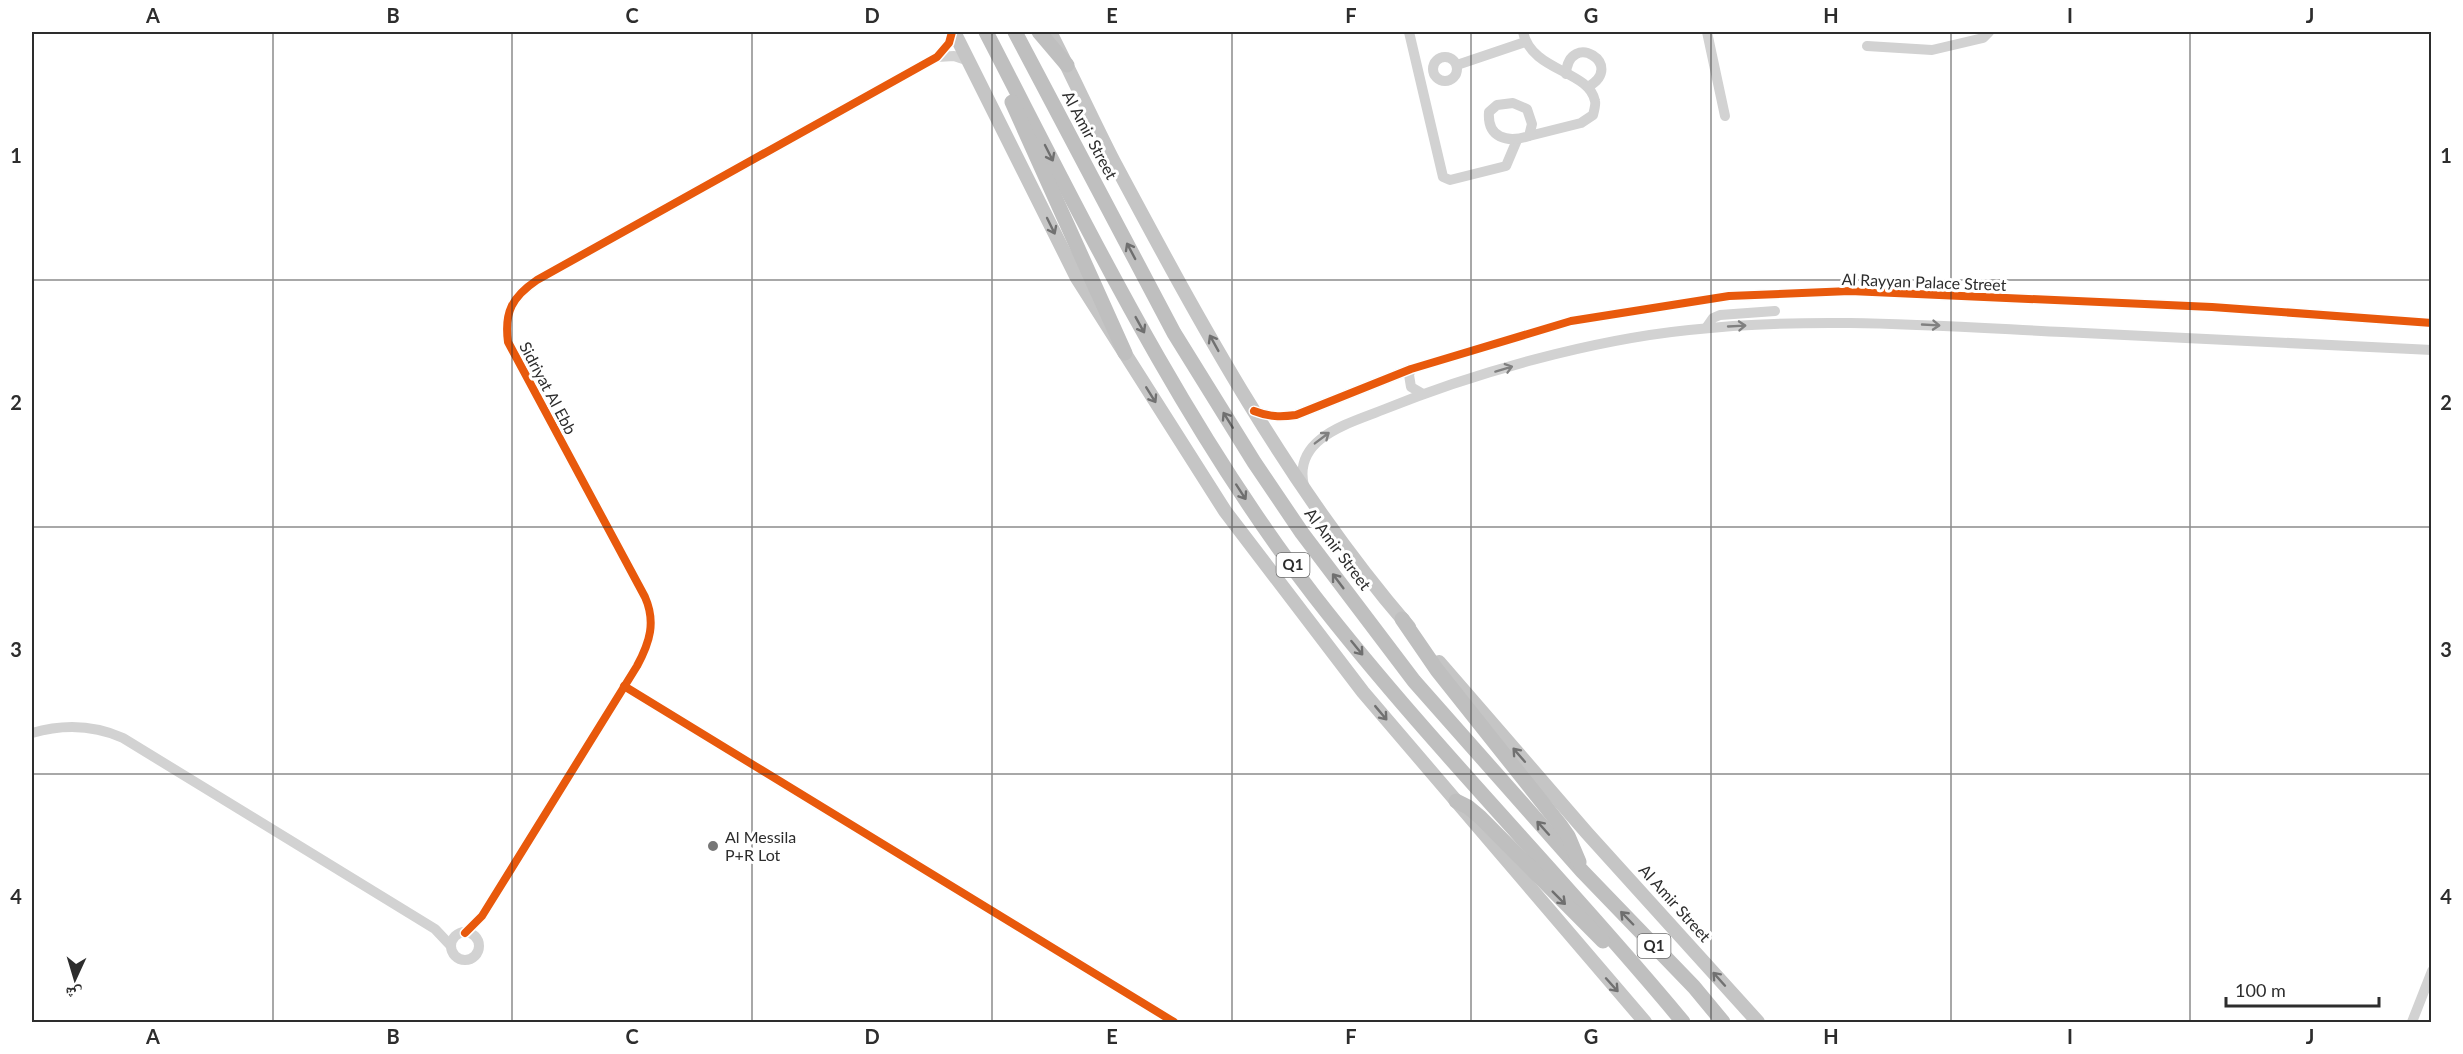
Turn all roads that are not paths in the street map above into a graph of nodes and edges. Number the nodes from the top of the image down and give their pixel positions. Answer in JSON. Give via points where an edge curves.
{"nodes":[{"id":1,"x":953,"y":32,"type":"edge"},
{"id":2,"x":1016,"y":32,"type":"edge"},
{"id":3,"x":1039,"y":32,"type":"edge"},
{"id":4,"x":1050,"y":32,"type":"edge"},
{"id":5,"x":1409,"y":32,"type":"edge"},
{"id":6,"x":1707,"y":32,"type":"edge"},
{"id":7,"x":1989,"y":32,"type":"edge"},
{"id":8,"x":1524,"y":37,"type":"edge"},
{"id":9,"x":989,"y":38,"type":"edge"},
{"id":10,"x":1867,"y":46,"type":"dead end"},
{"id":11,"x":937,"y":57,"type":"junction"},
{"id":12,"x":969,"y":61,"type":"junction"},
{"id":13,"x":1067,"y":65,"type":"junction"},
{"id":14,"x":1457,"y":65,"type":"dead end"},
{"id":15,"x":1566,"y":74,"type":"junction"},
{"id":16,"x":1588,"y":87,"type":"junction"},
{"id":17,"x":1725,"y":116,"type":"dead end"},
{"id":18,"x":1529,"y":136,"type":"junction"},
{"id":19,"x":1517,"y":140,"type":"junction"},
{"id":20,"x":1771,"y":294,"type":"junction"},
{"id":21,"x":1775,"y":311,"type":"junction"},
{"id":22,"x":2432,"y":323,"type":"edge"},
{"id":23,"x":1778,"y":324,"type":"junction"},
{"id":24,"x":1706,"y":328,"type":"junction"},
{"id":25,"x":2432,"y":350,"type":"edge"},
{"id":26,"x":1125,"y":353,"type":"junction"},
{"id":27,"x":1411,"y":369,"type":"junction"},
{"id":28,"x":1423,"y":394,"type":"junction"},
{"id":29,"x":1254,"y":411,"type":"junction"},
{"id":30,"x":1305,"y":489,"type":"junction"},
{"id":31,"x":1402,"y":619,"type":"junction"},
{"id":32,"x":624,"y":686,"type":"junction"},
{"id":33,"x":32,"y":726,"type":"edge"},
{"id":34,"x":45,"y":730,"type":"junction"},
{"id":35,"x":32,"y":734,"type":"edge"},
{"id":36,"x":1456,"y":801,"type":"junction"},
{"id":37,"x":1582,"y":871,"type":"junction"},
{"id":38,"x":482,"y":916,"type":"junction"},
{"id":39,"x":435,"y":929,"type":"junction"},
{"id":40,"x":462,"y":934,"type":"junction"},
{"id":41,"x":477,"y":940,"type":"junction"},
{"id":42,"x":451,"y":946,"type":"junction"},
{"id":43,"x":1628,"y":955,"type":"junction"},
{"id":44,"x":2432,"y":971,"type":"edge"},
{"id":45,"x":1174,"y":1023,"type":"edge"},
{"id":46,"x":1645,"y":1023,"type":"edge"},
{"id":47,"x":1683,"y":1023,"type":"edge"},
{"id":48,"x":1723,"y":1023,"type":"edge"},
{"id":49,"x":1758,"y":1023,"type":"edge"},
{"id":50,"x":2412,"y":1023,"type":"edge"}],
"edges":[{"from":1,"to":11,"type":"street","name":"Sidriyat Al Ebb"},
{"from":1,"to":12,"type":"main road"},
{"from":37,"to":2,"type":"highway","name":"Al Amir Street","number":"Q1","one_way":true,"via":[[1414,681],[1254,462],[1174,333]]},
{"from":3,"to":13,"type":"highway"},
{"from":4,"to":13,"type":"main road","name":"Al Amir Street"},
{"from":5,"to":19,"type":"street","via":[[1443,177],[1450,180],[1506,166]]},
{"from":6,"to":17,"type":"street"},
{"from":7,"to":10,"type":"street","via":[[1983,38],[1932,50]]},
{"from":8,"to":14,"type":"street"},
{"from":8,"to":15,"type":"street","via":[[1530,50]]},
{"from":9,"to":26,"type":"highway","via":[[1012,103]]},
{"from":9,"to":43,"type":"highway","number":"Q1","one_way":true,"via":[[1180,398],[1247,502],[1314,595],[1386,684]]},
{"from":11,"to":12,"type":"street","via":[[954,56]]},
{"from":11,"to":32,"type":"street","name":"Sidriyat Al Ebb","via":[[537,280],[515,299],[507,320],[508,342],[650,609],[649,639]]},
{"from":12,"to":26,"type":"main road","one_way":true,"via":[[1077,278]]},
{"from":29,"to":13,"type":"main road","name":"Al Amir Street","one_way":true,"via":[[1114,161]]},
{"from":15,"to":16,"type":"street"},
{"from":15,"to":16,"type":"street","via":[[1573,55],[1583,51],[1593,54],[1602,73]]},
{"from":16,"to":18,"type":"street","via":[[1596,101],[1593,115],[1581,123]]},
{"from":18,"to":19,"type":"street"},
{"from":18,"to":19,"type":"street","via":[[1532,124],[1527,109],[1513,103],[1497,105],[1489,112],[1488,123],[1493,132]]},
{"from":20,"to":21,"type":"street"},
{"from":20,"to":22,"type":"street","name":"Al Rayyan Palace Street","via":[[1850,291],[2212,307]]},
{"from":20,"to":27,"type":"street","name":"Al Rayyan Palace Street","via":[[1729,296],[1571,321]]},
{"from":21,"to":23,"type":"street"},
{"from":21,"to":24,"type":"street","via":[[1720,315]]},
{"from":24,"to":23,"type":"street","one_way":true},
{"from":23,"to":25,"type":"street","one_way":true,"via":[[1891,323]]},
{"from":28,"to":24,"type":"street","one_way":true,"via":[[1551,357]]},
{"from":26,"to":36,"type":"main road","one_way":true,"via":[[1225,511],[1337,660]]},
{"from":27,"to":28,"type":"street","via":[[1411,387]]},
{"from":27,"to":29,"type":"street","name":"Al Rayyan Palace Street","via":[[1296,415],[1265,416]]},
{"from":30,"to":28,"type":"street","one_way":true,"via":[[1301,474],[1305,460],[1324,435]]},
{"from":29,"to":30,"type":"main road","name":"Al Amir Street"},
{"from":30,"to":31,"type":"main road","name":"Al Amir Street"},
{"from":31,"to":37,"type":"highway","via":[[1437,670],[1561,826]]},
{"from":49,"to":31,"type":"main road","name":"Al Amir Street","one_way":true},
{"from":32,"to":38,"type":"street","name":"Sidriyat Al Ebb"},
{"from":32,"to":45,"type":"street"},
{"from":33,"to":34,"type":"street"},
{"from":34,"to":35,"type":"street"},
{"from":34,"to":39,"type":"street","via":[[92,728],[123,738]]},
{"from":36,"to":43,"type":"highway","one_way":true,"via":[[1480,817],[1597,935]]},
{"from":36,"to":46,"type":"main road","one_way":true},
{"from":48,"to":37,"type":"highway","name":"Al Amir Street","number":"Q1","one_way":true,"via":[[1694,987]]},
{"from":38,"to":40,"type":"street","name":"Sidriyat Al Ebb"},
{"from":38,"to":41,"type":"street","name":"Sidriyat Al Ebb"},
{"from":39,"to":40,"type":"street"},
{"from":39,"to":42,"type":"street"},
{"from":40,"to":41,"type":"street"},
{"from":40,"to":42,"type":"street"},
{"from":41,"to":42,"type":"street","via":[[478,951],[468,960],[457,957]]},
{"from":43,"to":47,"type":"highway","number":"Q1"},
{"from":44,"to":50,"type":"street"}]}
